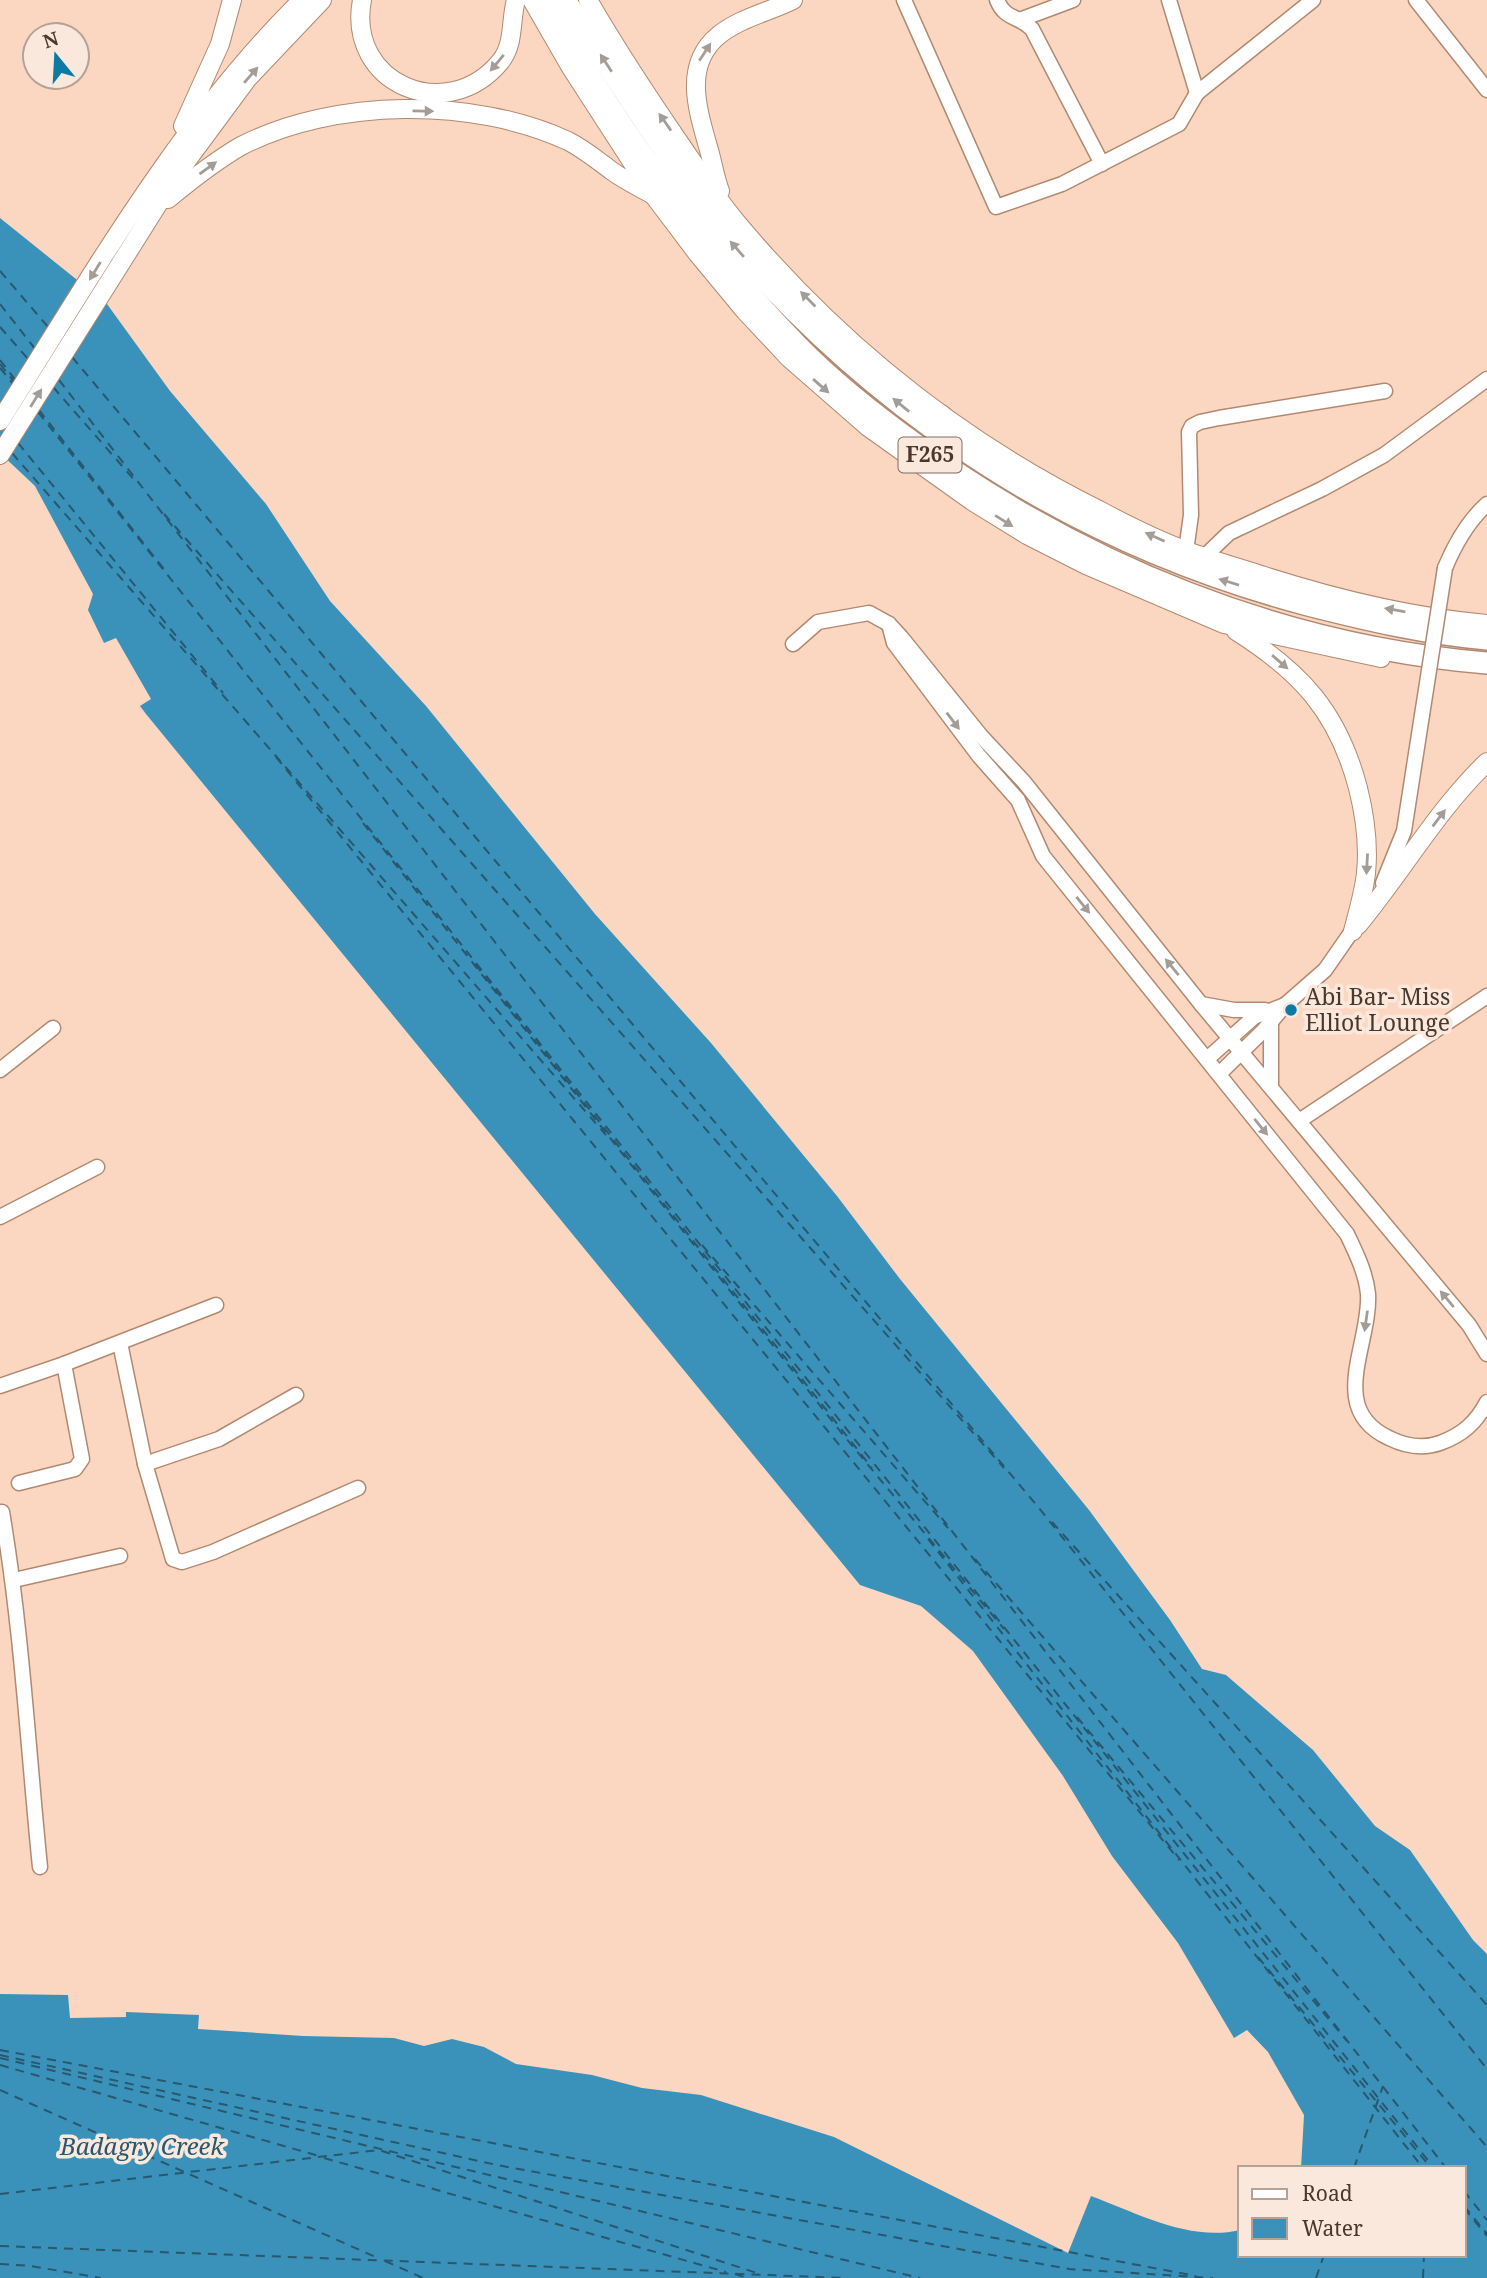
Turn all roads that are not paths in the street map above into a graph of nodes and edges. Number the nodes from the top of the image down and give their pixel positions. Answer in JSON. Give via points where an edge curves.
{"nodes":[{"id":1,"x":232,"y":0,"type":"edge"},
{"id":2,"x":302,"y":0,"type":"edge"},
{"id":3,"x":323,"y":0,"type":"edge"},
{"id":4,"x":362,"y":0,"type":"edge"},
{"id":5,"x":516,"y":0,"type":"edge"},
{"id":6,"x":532,"y":0,"type":"edge"},
{"id":7,"x":543,"y":0,"type":"edge"},
{"id":8,"x":565,"y":0,"type":"edge"},
{"id":9,"x":588,"y":0,"type":"edge"},
{"id":10,"x":793,"y":0,"type":"edge"},
{"id":11,"x":904,"y":0,"type":"edge"},
{"id":12,"x":997,"y":0,"type":"edge"},
{"id":13,"x":1073,"y":0,"type":"edge"},
{"id":14,"x":1169,"y":0,"type":"edge"},
{"id":15,"x":1313,"y":0,"type":"edge"},
{"id":16,"x":1416,"y":0,"type":"edge"},
{"id":17,"x":1022,"y":19,"type":"junction"},
{"id":18,"x":1485,"y":86,"type":"edge"},
{"id":19,"x":1197,"y":93,"type":"junction"},
{"id":20,"x":1102,"y":164,"type":"junction"},
{"id":21,"x":160,"y":173,"type":"junction"},
{"id":22,"x":654,"y":196,"type":"junction"},
{"id":23,"x":728,"y":211,"type":"junction"},
{"id":24,"x":144,"y":215,"type":"junction"},
{"id":25,"x":748,"y":304,"type":"junction"},
{"id":26,"x":794,"y":353,"type":"junction"},
{"id":27,"x":1487,"y":379,"type":"edge"},
{"id":28,"x":1385,"y":391,"type":"dead end"},
{"id":29,"x":0,"y":421,"type":"edge"},
{"id":30,"x":934,"y":421,"type":"junction"},
{"id":31,"x":981,"y":453,"type":"junction"},
{"id":32,"x":0,"y":455,"type":"edge"},
{"id":33,"x":1487,"y":504,"type":"edge"},
{"id":34,"x":1186,"y":551,"type":"junction"},
{"id":35,"x":1204,"y":557,"type":"junction"},
{"id":36,"x":1199,"y":606,"type":"junction"},
{"id":37,"x":889,"y":624,"type":"junction"},
{"id":38,"x":1224,"y":624,"type":"junction"},
{"id":39,"x":1487,"y":624,"type":"edge"},
{"id":40,"x":1487,"y":639,"type":"edge"},
{"id":41,"x":793,"y":644,"type":"dead end"},
{"id":42,"x":1487,"y":663,"type":"edge"},
{"id":43,"x":1487,"y":672,"type":"edge"},
{"id":44,"x":1487,"y":762,"type":"edge"},
{"id":45,"x":1353,"y":931,"type":"junction"},
{"id":46,"x":1487,"y":996,"type":"edge"},
{"id":47,"x":1201,"y":1004,"type":"junction"},
{"id":48,"x":1269,"y":1016,"type":"junction"},
{"id":49,"x":53,"y":1028,"type":"dead end"},
{"id":50,"x":1231,"y":1039,"type":"junction"},
{"id":51,"x":1242,"y":1052,"type":"junction"},
{"id":52,"x":1207,"y":1059,"type":"junction"},
{"id":53,"x":0,"y":1070,"type":"edge"},
{"id":54,"x":1219,"y":1074,"type":"junction"},
{"id":55,"x":1271,"y":1087,"type":"junction"},
{"id":56,"x":1300,"y":1121,"type":"junction"},
{"id":57,"x":97,"y":1167,"type":"dead end"},
{"id":58,"x":0,"y":1217,"type":"edge"},
{"id":59,"x":216,"y":1305,"type":"dead end"},
{"id":60,"x":120,"y":1343,"type":"junction"},
{"id":61,"x":1487,"y":1354,"type":"edge"},
{"id":62,"x":64,"y":1364,"type":"junction"},
{"id":63,"x":0,"y":1386,"type":"edge"},
{"id":64,"x":296,"y":1395,"type":"dead end"},
{"id":65,"x":1487,"y":1402,"type":"edge"},
{"id":66,"x":1480,"y":1424,"type":"edge"},
{"id":67,"x":145,"y":1464,"type":"junction"},
{"id":68,"x":19,"y":1483,"type":"dead end"},
{"id":69,"x":358,"y":1488,"type":"dead end"},
{"id":70,"x":2,"y":1512,"type":"dead end"},
{"id":71,"x":120,"y":1556,"type":"dead end"},
{"id":72,"x":14,"y":1580,"type":"junction"},
{"id":73,"x":40,"y":1867,"type":"dead end"}],
"edges":[{"from":1,"to":21,"type":"main road","via":[[220,44]]},
{"from":2,"to":21,"type":"main road","via":[[233,74]]},
{"from":24,"to":3,"type":"main road","one_way":true,"via":[[233,97]]},
{"from":5,"to":4,"type":"main road","one_way":true,"via":[[509,46],[501,60],[473,86],[429,94],[407,88],[376,65],[360,25]]},
{"from":6,"to":22,"type":"main road"},
{"from":7,"to":25,"type":"highway","number":"F265","via":[[605,100]]},
{"from":30,"to":8,"type":"highway","number":"F265","one_way":true,"via":[[819,337],[724,235]]},
{"from":23,"to":9,"type":"main road","one_way":true,"via":[[647,96]]},
{"from":23,"to":10,"type":"main road","one_way":true,"via":[[698,107],[698,63],[721,33]]},
{"from":11,"to":20,"type":"street","via":[[996,207]]},
{"from":12,"to":17,"type":"street","via":[[1009,17]]},
{"from":13,"to":17,"type":"street"},
{"from":14,"to":19,"type":"street"},
{"from":15,"to":19,"type":"street"},
{"from":16,"to":18,"type":"street"},
{"from":17,"to":20,"type":"street","via":[[1032,29]]},
{"from":19,"to":20,"type":"street","via":[[1179,124]]},
{"from":21,"to":24,"type":"main road"},
{"from":24,"to":22,"type":"main road","one_way":true,"via":[[218,160],[271,133],[331,116],[389,110],[481,114],[532,127],[593,155]]},
{"from":22,"to":25,"type":"main road"},
{"from":30,"to":23,"type":"main road","one_way":true,"via":[[778,268]]},
{"from":24,"to":29,"type":"main road","one_way":true},
{"from":32,"to":24,"type":"main road","one_way":true},
{"from":25,"to":26,"type":"highway","number":"F265"},
{"from":25,"to":26,"type":"highway","via":[[761,327]]},
{"from":26,"to":36,"type":"highway","number":"F265","one_way":true,"via":[[951,470],[1159,590]]},
{"from":27,"to":35,"type":"street","via":[[1384,455],[1229,533]]},
{"from":28,"to":34,"type":"street","via":[[1192,426]]},
{"from":30,"to":31,"type":"highway","number":"F265"},
{"from":30,"to":31,"type":"highway"},
{"from":34,"to":31,"type":"main road","one_way":true},
{"from":40,"to":31,"type":"highway","number":"F265","one_way":true,"via":[[1345,615],[1204,574],[1044,500]]},
{"from":33,"to":45,"type":"street","bridge":true,"via":[[1466,527],[1445,568],[1404,831],[1388,876]]},
{"from":34,"to":35,"type":"main road"},
{"from":39,"to":35,"type":"main road","one_way":true,"via":[[1365,604]]},
{"from":36,"to":38,"type":"main road"},
{"from":36,"to":42,"type":"highway","number":"F265","via":[[1351,643]]},
{"from":37,"to":41,"type":"street","via":[[869,612],[818,622]]},
{"from":47,"to":37,"type":"street","one_way":true,"via":[[1024,782]]},
{"from":37,"to":52,"type":"street","one_way":true,"via":[[894,643],[1018,800],[1044,856]]},
{"from":38,"to":43,"type":"main road","via":[[1389,660]]},
{"from":38,"to":45,"type":"main road","one_way":true,"via":[[1267,650],[1297,677],[1330,716],[1342,739],[1368,844]]},
{"from":45,"to":44,"type":"main road","one_way":true,"via":[[1458,792]]},
{"from":45,"to":48,"type":"street","via":[[1325,970]]},
{"from":46,"to":56,"type":"street"},
{"from":47,"to":48,"type":"street"},
{"from":47,"to":50,"type":"street"},
{"from":48,"to":50,"type":"street","via":[[1254,1017]]},
{"from":48,"to":51,"type":"street"},
{"from":48,"to":55,"type":"street"},
{"from":49,"to":53,"type":"street"},
{"from":50,"to":51,"type":"street"},
{"from":50,"to":52,"type":"street"},
{"from":51,"to":54,"type":"street"},
{"from":51,"to":55,"type":"street"},
{"from":52,"to":54,"type":"street"},
{"from":54,"to":66,"type":"street","one_way":true,"via":[[1347,1234],[1358,1255],[1368,1291],[1368,1318],[1354,1382],[1362,1418],[1374,1432],[1412,1447],[1436,1444]]},
{"from":55,"to":56,"type":"street"},
{"from":61,"to":56,"type":"street","one_way":true,"via":[[1469,1325]]},
{"from":57,"to":58,"type":"street"},
{"from":59,"to":60,"type":"street"},
{"from":60,"to":62,"type":"street"},
{"from":60,"to":67,"type":"street"},
{"from":62,"to":63,"type":"street"},
{"from":62,"to":68,"type":"street","via":[[82,1459],[75,1469]]},
{"from":64,"to":67,"type":"street","via":[[219,1438]]},
{"from":65,"to":66,"type":"street"},
{"from":67,"to":69,"type":"street","via":[[173,1559],[182,1562]]},
{"from":70,"to":72,"type":"street"},
{"from":71,"to":72,"type":"street"},
{"from":72,"to":73,"type":"street"}]}
